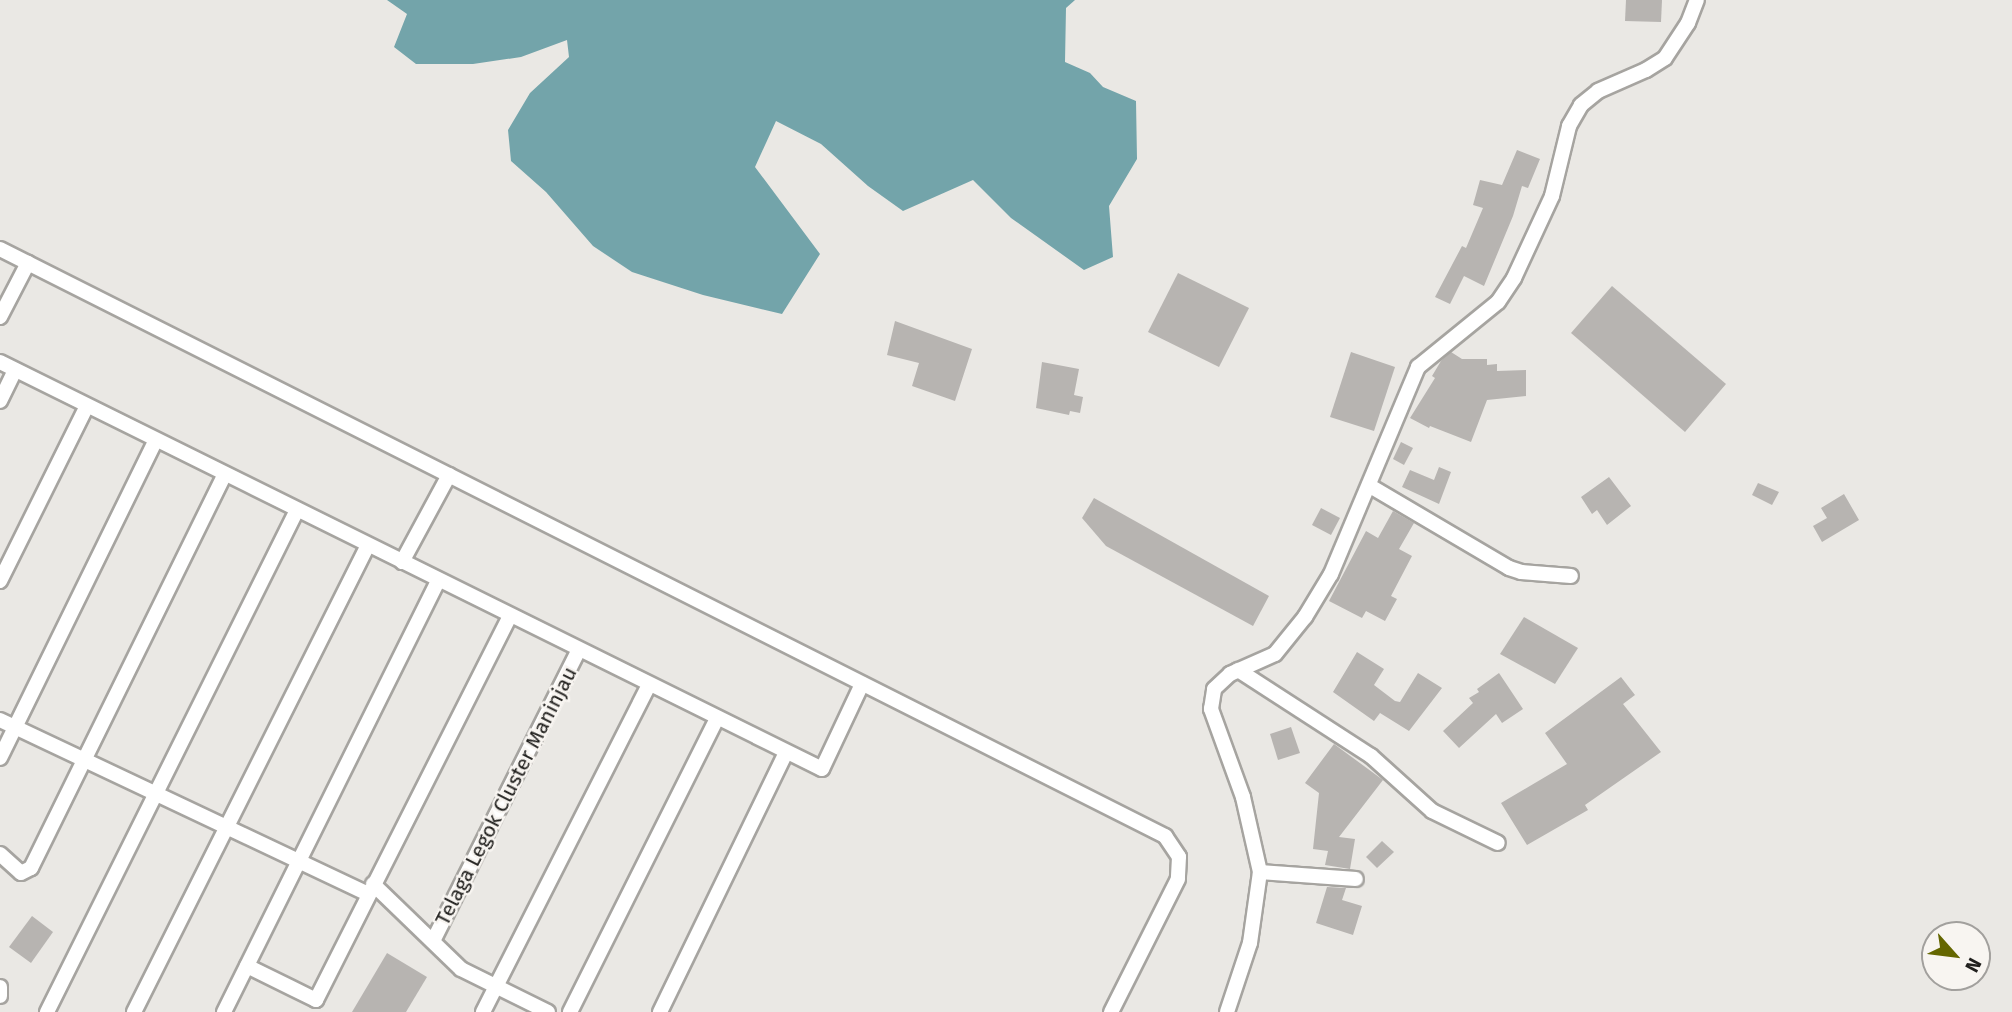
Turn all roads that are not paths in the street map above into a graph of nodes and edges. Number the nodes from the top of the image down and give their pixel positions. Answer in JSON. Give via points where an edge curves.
{"nodes":[{"id":1,"x":1697,"y":0,"type":"edge"},
{"id":2,"x":0,"y":249,"type":"edge"},
{"id":3,"x":28,"y":263,"type":"junction"},
{"id":4,"x":0,"y":317,"type":"edge"},
{"id":5,"x":0,"y":362,"type":"edge"},
{"id":6,"x":15,"y":370,"type":"junction"},
{"id":7,"x":0,"y":401,"type":"edge"},
{"id":8,"x":87,"y":405,"type":"junction"},
{"id":9,"x":156,"y":440,"type":"junction"},
{"id":10,"x":225,"y":474,"type":"junction"},
{"id":11,"x":449,"y":475,"type":"junction"},
{"id":12,"x":1370,"y":486,"type":"junction"},
{"id":13,"x":297,"y":510,"type":"junction"},
{"id":14,"x":368,"y":545,"type":"junction"},
{"id":15,"x":402,"y":562,"type":"junction"},
{"id":16,"x":1571,"y":576,"type":"dead end"},
{"id":17,"x":438,"y":580,"type":"junction"},
{"id":18,"x":0,"y":581,"type":"edge"},
{"id":19,"x":510,"y":616,"type":"junction"},
{"id":20,"x":579,"y":650,"type":"junction"},
{"id":21,"x":1238,"y":670,"type":"junction"},
{"id":22,"x":862,"y":684,"type":"junction"},
{"id":23,"x":649,"y":685,"type":"junction"},
{"id":24,"x":717,"y":719,"type":"junction"},
{"id":25,"x":0,"y":720,"type":"edge"},
{"id":26,"x":15,"y":727,"type":"junction"},
{"id":27,"x":786,"y":753,"type":"junction"},
{"id":28,"x":0,"y":758,"type":"edge"},
{"id":29,"x":85,"y":760,"type":"junction"},
{"id":30,"x":156,"y":792,"type":"junction"},
{"id":31,"x":226,"y":825,"type":"junction"},
{"id":32,"x":1498,"y":844,"type":"dead end"},
{"id":33,"x":0,"y":855,"type":"edge"},
{"id":34,"x":300,"y":860,"type":"junction"},
{"id":35,"x":1260,"y":872,"type":"junction"},
{"id":36,"x":1356,"y":879,"type":"dead end"},
{"id":37,"x":371,"y":889,"type":"junction"},
{"id":38,"x":433,"y":942,"type":"junction"},
{"id":39,"x":247,"y":966,"type":"junction"},
{"id":40,"x":496,"y":986,"type":"junction"},
{"id":41,"x":47,"y":1012,"type":"edge"},
{"id":42,"x":134,"y":1012,"type":"edge"},
{"id":43,"x":224,"y":1012,"type":"edge"},
{"id":44,"x":483,"y":1012,"type":"edge"},
{"id":45,"x":548,"y":1012,"type":"edge"},
{"id":46,"x":570,"y":1012,"type":"edge"},
{"id":47,"x":660,"y":1012,"type":"edge"},
{"id":48,"x":1111,"y":1012,"type":"edge"},
{"id":49,"x":1227,"y":1012,"type":"edge"}],
"edges":[{"from":1,"to":12,"type":"street","via":[[1665,58],[1598,90],[1581,105],[1569,126],[1552,196],[1506,293],[1418,367]]},
{"from":2,"to":3,"type":"street"},
{"from":3,"to":4,"type":"street"},
{"from":3,"to":11,"type":"street"},
{"from":5,"to":6,"type":"street"},
{"from":6,"to":7,"type":"street"},
{"from":6,"to":8,"type":"street"},
{"from":8,"to":9,"type":"street"},
{"from":8,"to":18,"type":"street"},
{"from":9,"to":10,"type":"street"},
{"from":9,"to":26,"type":"street"},
{"from":10,"to":13,"type":"street"},
{"from":10,"to":29,"type":"street"},
{"from":11,"to":15,"type":"street"},
{"from":11,"to":22,"type":"street"},
{"from":12,"to":16,"type":"street","via":[[1508,568]]},
{"from":12,"to":21,"type":"street","via":[[1331,574],[1293,636],[1275,654]]},
{"from":13,"to":14,"type":"street"},
{"from":13,"to":30,"type":"street"},
{"from":14,"to":15,"type":"street"},
{"from":14,"to":31,"type":"street"},
{"from":15,"to":17,"type":"street"},
{"from":17,"to":19,"type":"street"},
{"from":17,"to":34,"type":"street"},
{"from":19,"to":20,"type":"street"},
{"from":19,"to":37,"type":"street"},
{"from":20,"to":23,"type":"street"},
{"from":20,"to":38,"type":"street","name":"Telaga Legok Cluster Maninjau"},
{"from":21,"to":32,"type":"street","via":[[1371,756],[1432,811]]},
{"from":21,"to":35,"type":"street","via":[[1218,683],[1211,709],[1243,797]]},
{"from":22,"to":27,"type":"street","via":[[822,769]]},
{"from":22,"to":48,"type":"street","via":[[1165,836],[1179,857],[1178,879]]},
{"from":23,"to":24,"type":"street"},
{"from":23,"to":40,"type":"street"},
{"from":24,"to":27,"type":"street"},
{"from":24,"to":46,"type":"street"},
{"from":25,"to":26,"type":"street"},
{"from":26,"to":28,"type":"street"},
{"from":26,"to":29,"type":"street"},
{"from":27,"to":47,"type":"street"},
{"from":29,"to":30,"type":"street"},
{"from":29,"to":33,"type":"street","via":[[31,868],[21,873]]},
{"from":30,"to":31,"type":"street"},
{"from":30,"to":41,"type":"street"},
{"from":31,"to":34,"type":"street"},
{"from":31,"to":42,"type":"street"},
{"from":34,"to":37,"type":"street"},
{"from":34,"to":39,"type":"street"},
{"from":35,"to":36,"type":"street"},
{"from":35,"to":49,"type":"street","via":[[1250,943]]},
{"from":37,"to":38,"type":"street"},
{"from":37,"to":39,"type":"street","via":[[316,1000]]},
{"from":38,"to":40,"type":"street","via":[[461,969]]},
{"from":39,"to":43,"type":"street"},
{"from":40,"to":44,"type":"street"},
{"from":40,"to":45,"type":"street"}]}
